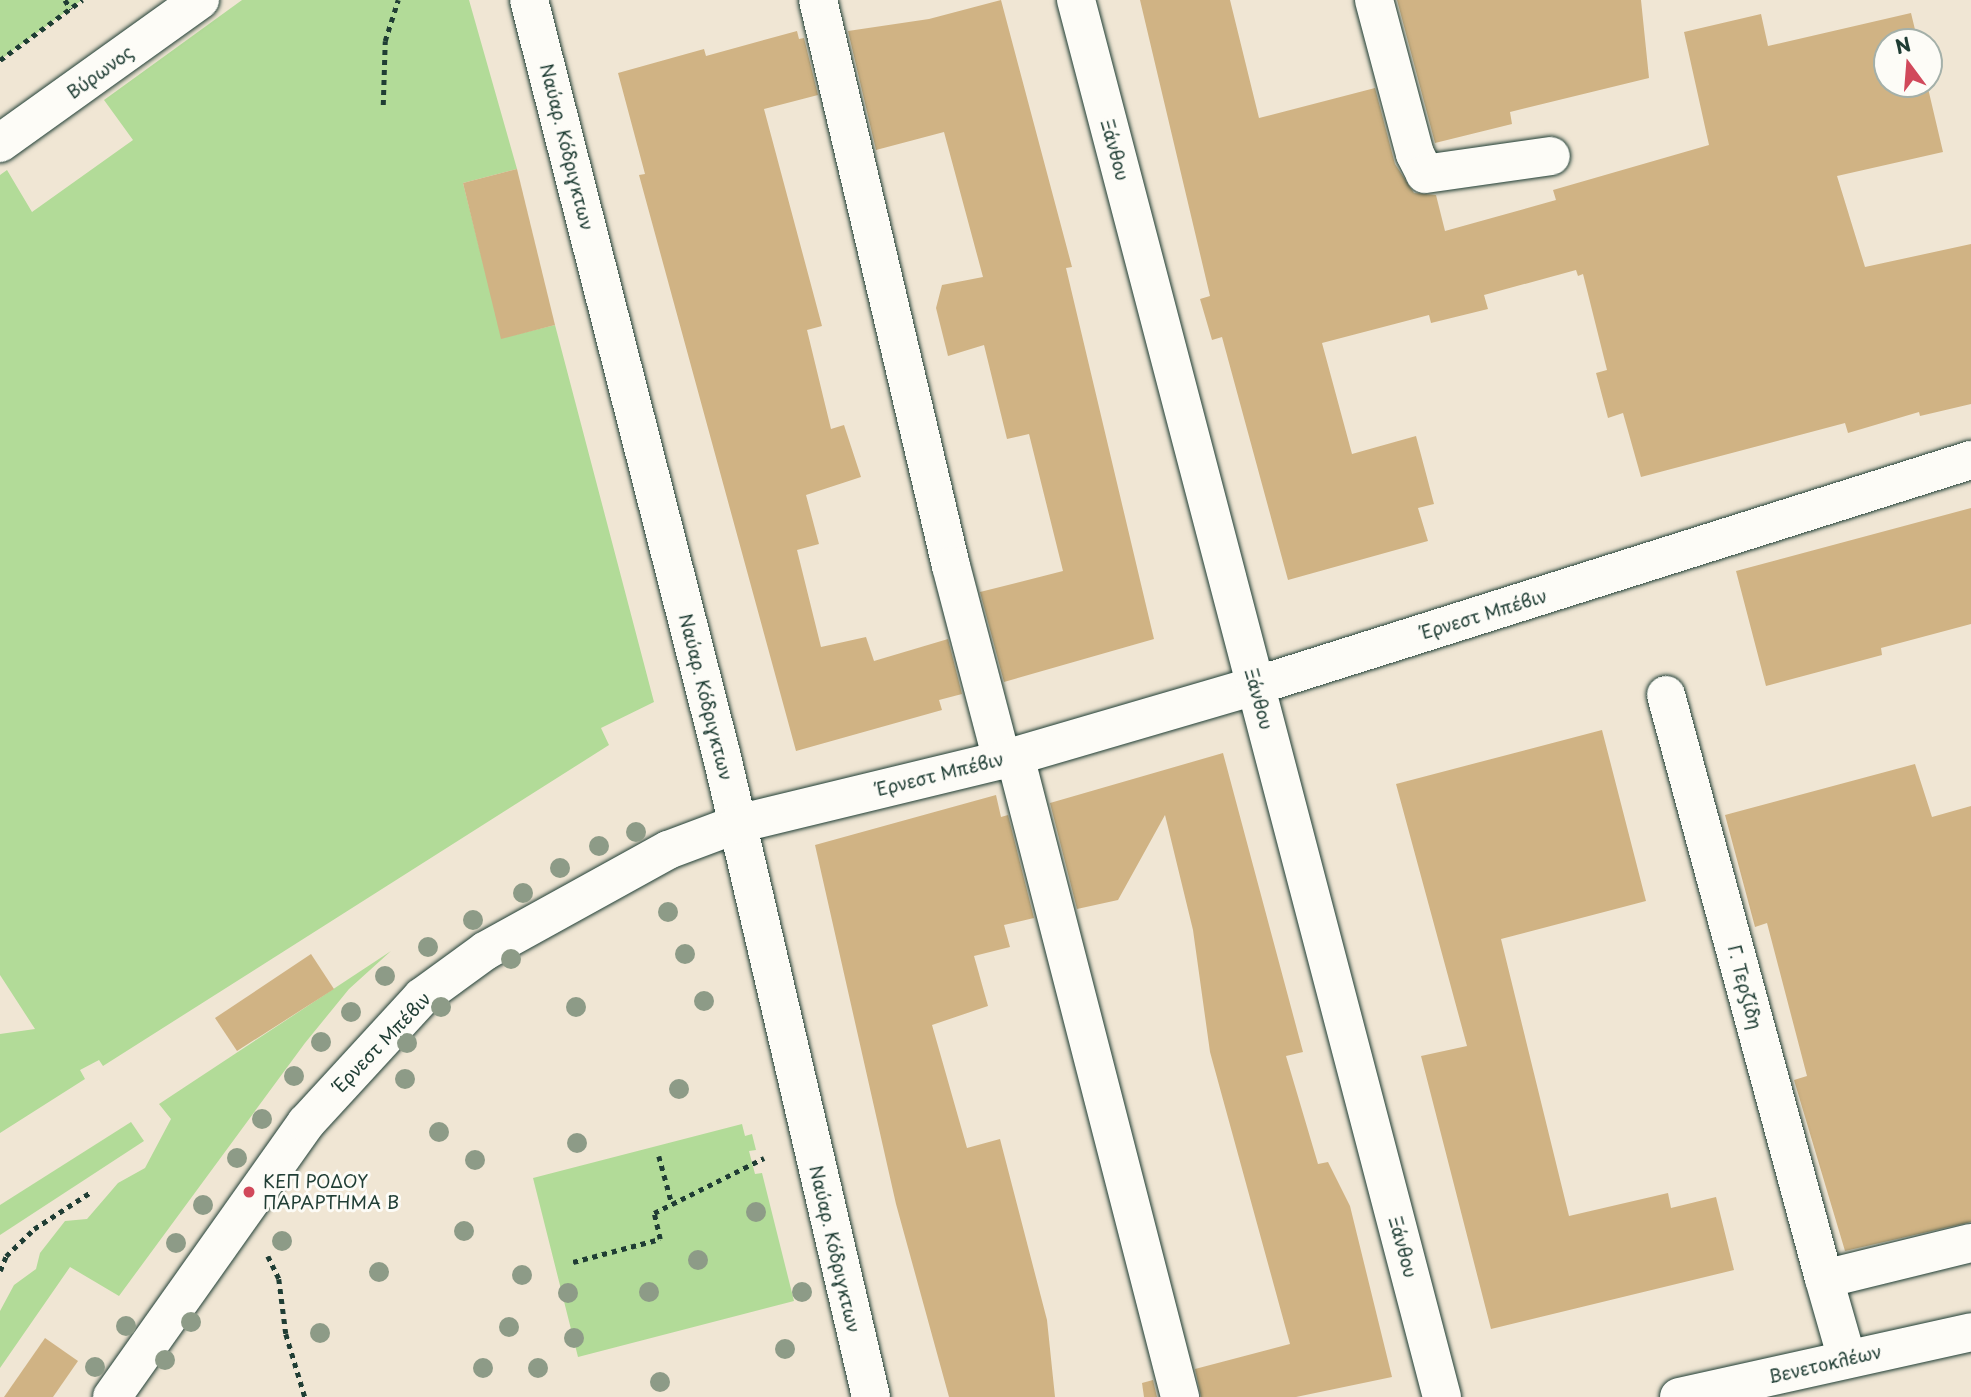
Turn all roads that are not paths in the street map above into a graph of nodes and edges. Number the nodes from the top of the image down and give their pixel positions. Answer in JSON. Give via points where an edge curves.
{"nodes":[{"id":1,"x":200,"y":0,"type":"edge"},
{"id":2,"x":529,"y":0,"type":"edge"},
{"id":3,"x":818,"y":0,"type":"edge"},
{"id":4,"x":1076,"y":0,"type":"edge"},
{"id":5,"x":1374,"y":0,"type":"edge"},
{"id":6,"x":0,"y":144,"type":"edge"},
{"id":7,"x":1551,"y":156,"type":"dead end"},
{"id":8,"x":1971,"y":460,"type":"edge"},
{"id":9,"x":1255,"y":685,"type":"junction"},
{"id":10,"x":1666,"y":695,"type":"dead end"},
{"id":11,"x":1009,"y":758,"type":"junction"},
{"id":12,"x":737,"y":824,"type":"junction"},
{"id":13,"x":1971,"y":1243,"type":"edge"},
{"id":14,"x":1824,"y":1279,"type":"junction"},
{"id":15,"x":1971,"y":1332,"type":"edge"},
{"id":16,"x":1847,"y":1359,"type":"junction"},
{"id":17,"x":111,"y":1397,"type":"edge"},
{"id":18,"x":871,"y":1397,"type":"edge"},
{"id":19,"x":1181,"y":1397,"type":"edge"},
{"id":20,"x":1442,"y":1397,"type":"edge"},
{"id":21,"x":1679,"y":1397,"type":"edge"}],
"edges":[{"from":1,"to":6,"type":"street","name":"Βύρωνος"},
{"from":2,"to":12,"type":"street","name":"Ναύαρ. Κόδριγκτων"},
{"from":3,"to":11,"type":"street","via":[[951,566]]},
{"from":4,"to":9,"type":"street","name":"Ξάνθου"},
{"from":5,"to":7,"type":"street","via":[[1415,154],[1425,174]]},
{"from":8,"to":9,"type":"street","name":"Έρνεστ Μπέβιν"},
{"from":9,"to":11,"type":"street","name":"Έρνεστ Μπέβιν"},
{"from":9,"to":20,"type":"street","name":"Ξάνθου"},
{"from":10,"to":14,"type":"street","name":"Γ. Τερζίδη"},
{"from":11,"to":12,"type":"street","name":"Έρνεστ Μπέβιν"},
{"from":11,"to":19,"type":"street"},
{"from":12,"to":17,"type":"street","name":"Έρνεστ Μπέβιν","via":[[668,850],[485,951],[422,997],[306,1124]]},
{"from":12,"to":18,"type":"street","name":"Ναύαρ. Κόδριγκτων"},
{"from":13,"to":14,"type":"street"},
{"from":14,"to":16,"type":"street","name":"Γ. Τερζίδη"},
{"from":15,"to":16,"type":"street","name":"Βενετοκλέων"},
{"from":16,"to":21,"type":"street","name":"Βενετοκλέων"}]}
